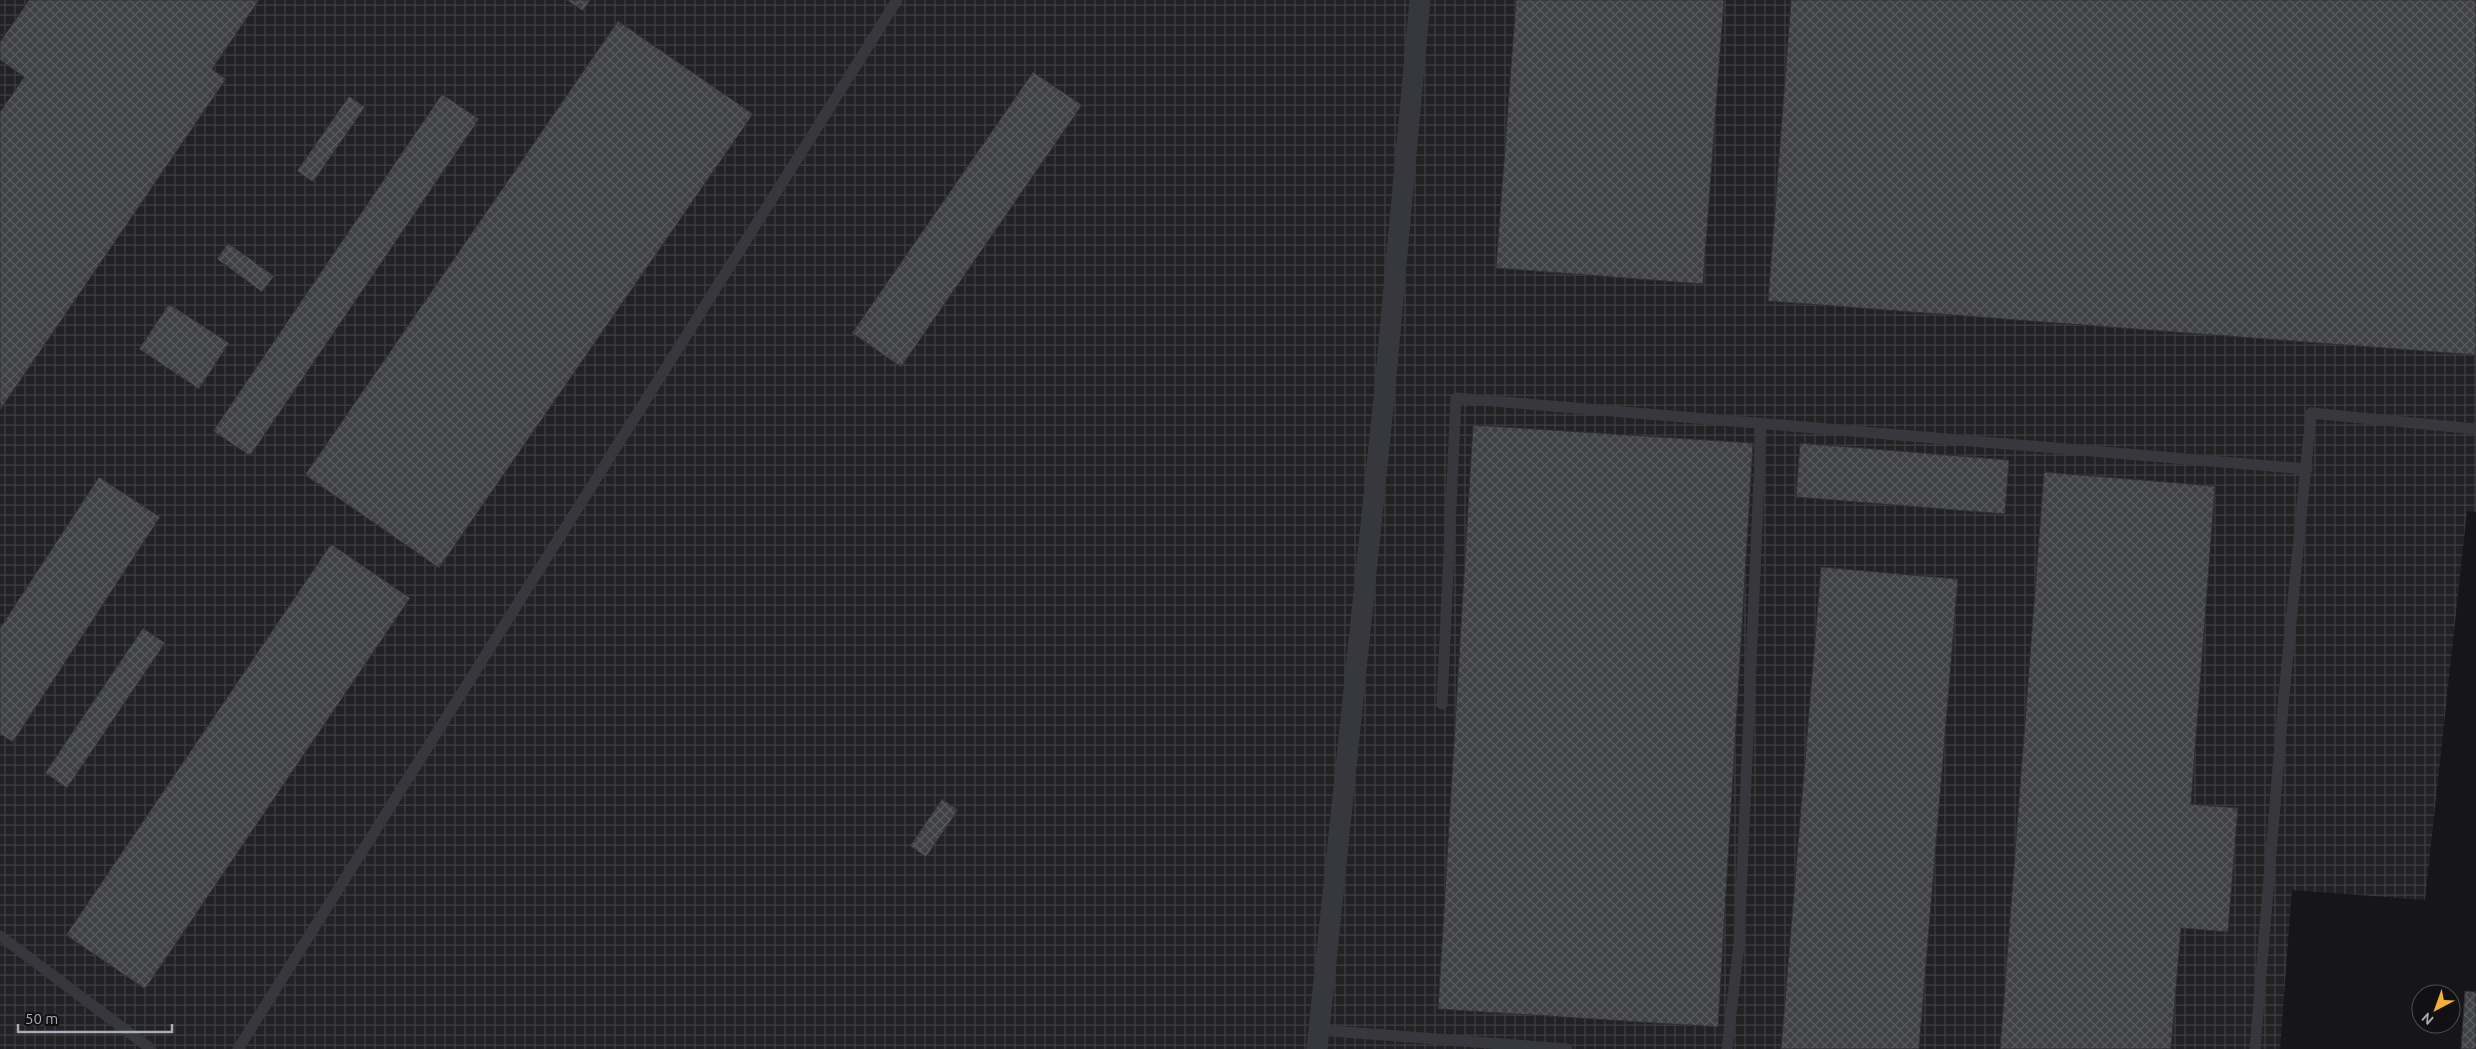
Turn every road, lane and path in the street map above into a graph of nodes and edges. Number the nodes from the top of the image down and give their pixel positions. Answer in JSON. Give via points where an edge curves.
{"nodes":[{"id":1,"x":897,"y":0,"type":"edge"},
{"id":2,"x":1420,"y":0,"type":"edge"},
{"id":3,"x":1760,"y":423,"type":"junction"},
{"id":4,"x":2476,"y":429,"type":"edge"},
{"id":5,"x":2307,"y":470,"type":"junction"},
{"id":6,"x":1442,"y":704,"type":"dead end"},
{"id":7,"x":0,"y":936,"type":"edge"},
{"id":8,"x":1318,"y":1040,"type":"edge"},
{"id":9,"x":151,"y":1049,"type":"edge"},
{"id":10,"x":238,"y":1049,"type":"edge"},
{"id":11,"x":1567,"y":1049,"type":"edge"},
{"id":12,"x":1727,"y":1049,"type":"edge"},
{"id":13,"x":2255,"y":1049,"type":"edge"}],
"edges":[{"from":1,"to":10,"type":"lane"},
{"from":2,"to":8,"type":"street","via":[[1384,398]]},
{"from":3,"to":5,"type":"lane"},
{"from":3,"to":6,"type":"lane","via":[[1456,398]]},
{"from":3,"to":12,"type":"lane","via":[[1739,944]]},
{"from":4,"to":5,"type":"lane","via":[[2311,413]]},
{"from":5,"to":13,"type":"lane","via":[[2284,695]]},
{"from":7,"to":9,"type":"lane"},
{"from":8,"to":11,"type":"lane"}]}
